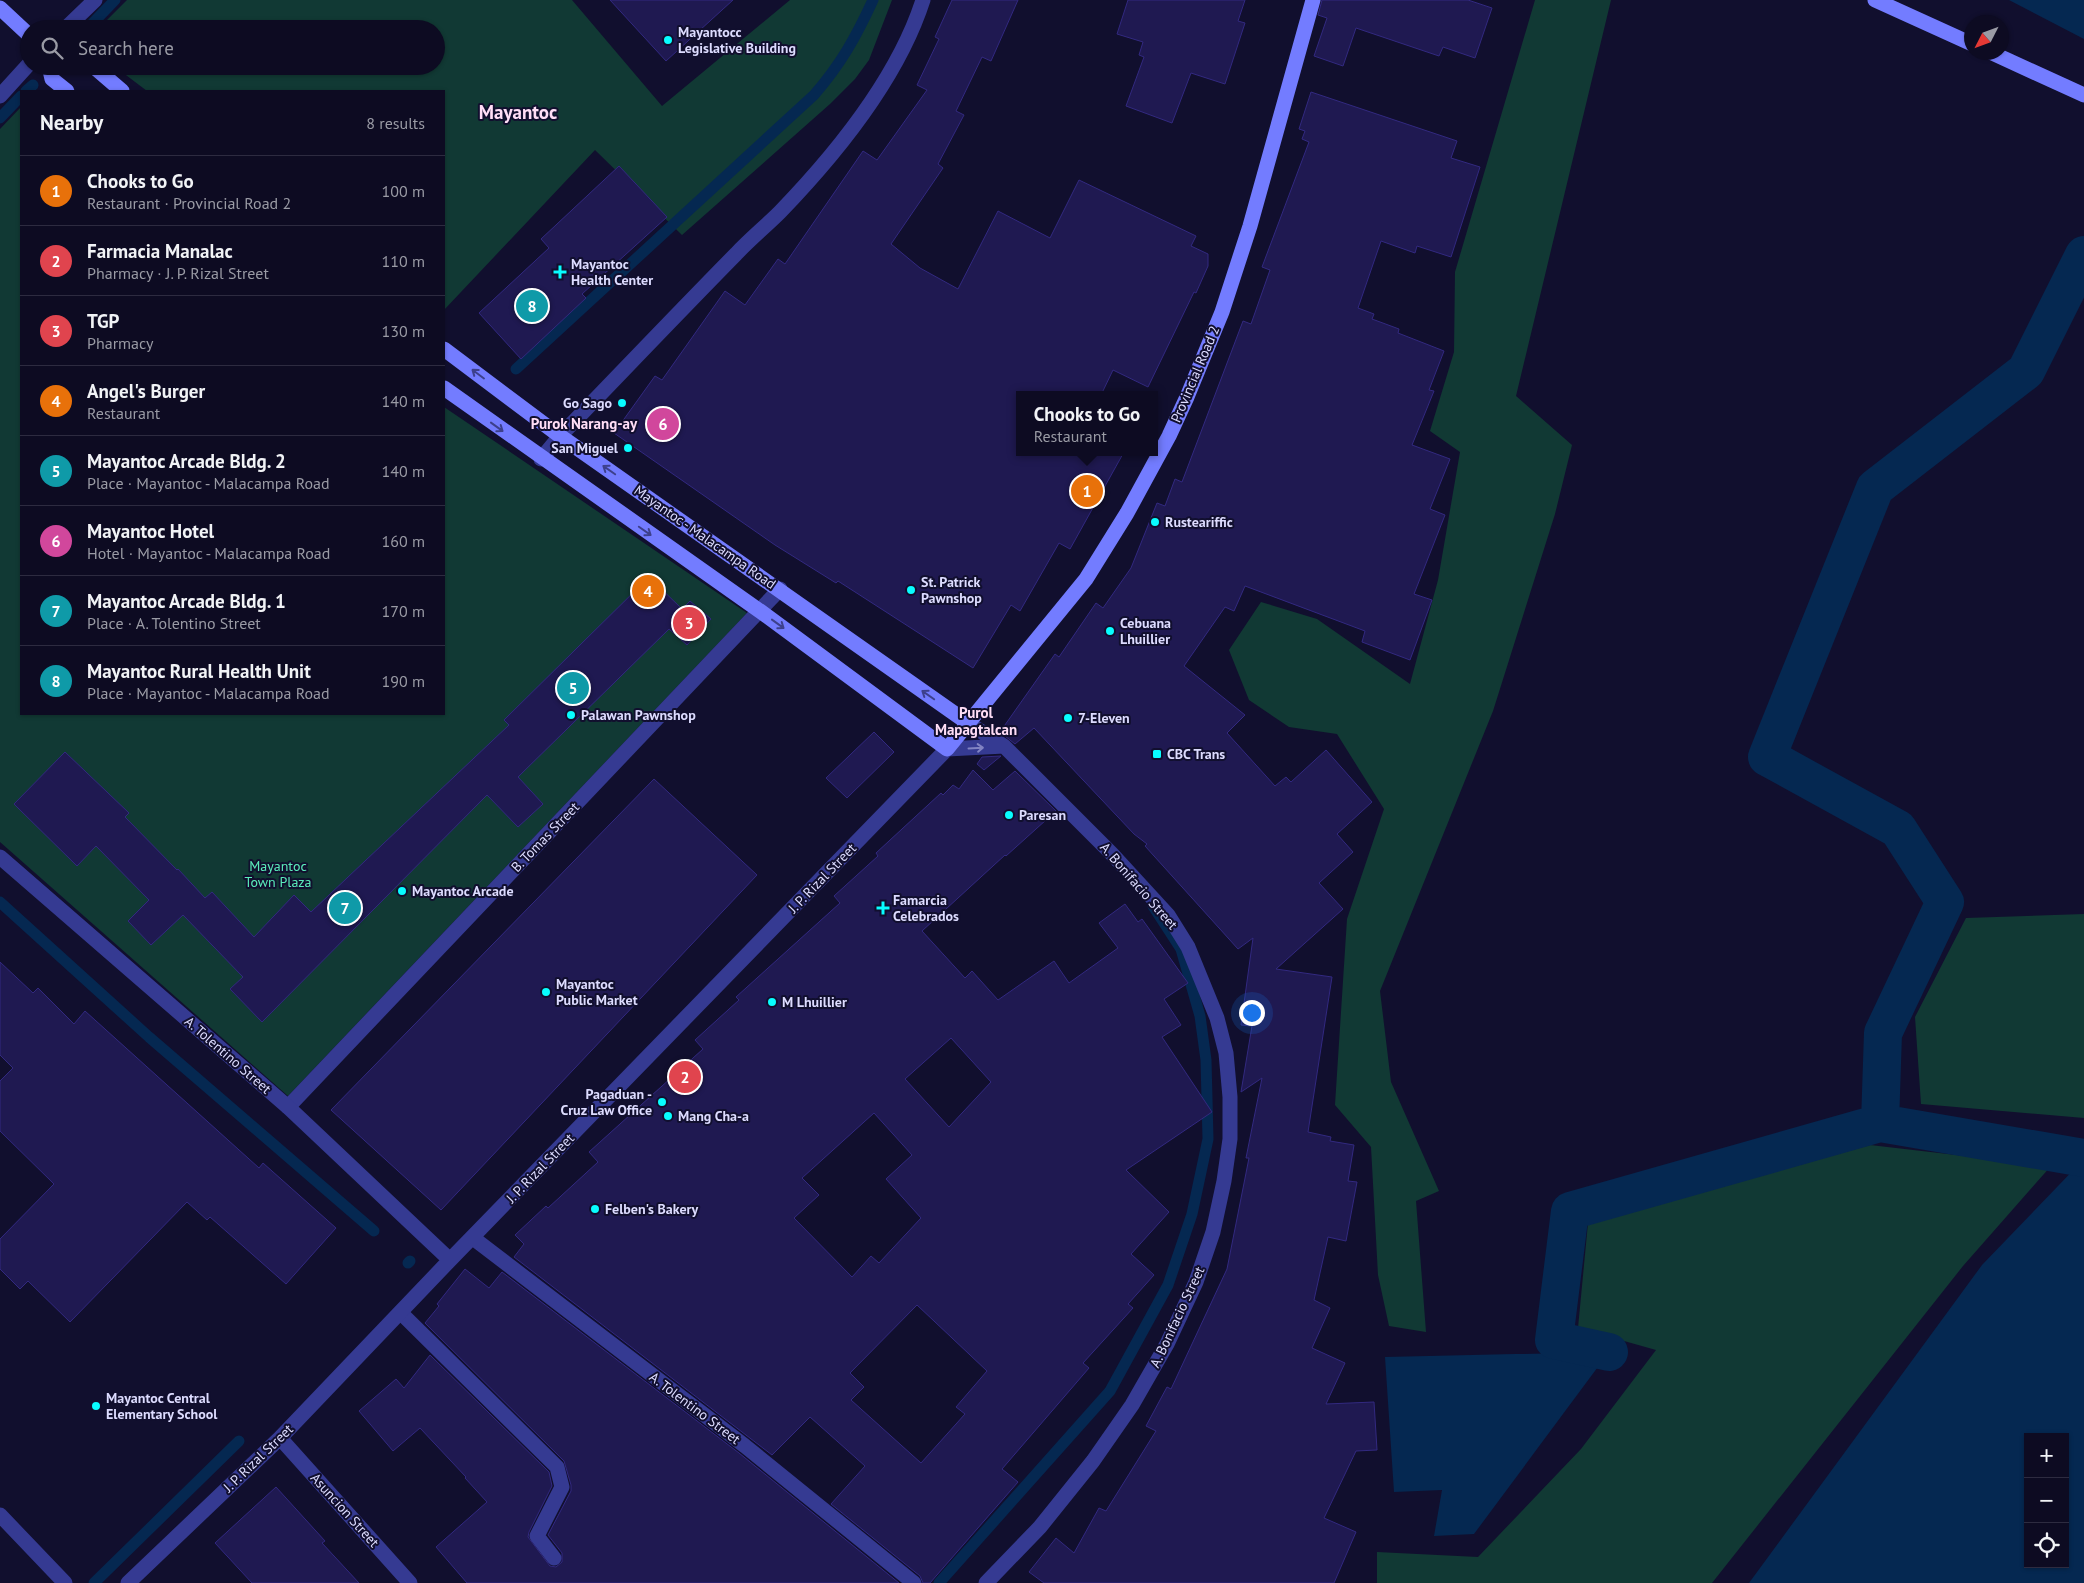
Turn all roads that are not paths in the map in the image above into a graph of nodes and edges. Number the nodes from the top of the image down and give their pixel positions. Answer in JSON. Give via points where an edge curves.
{"nodes":[{"id":1,"x":95,"y":0,"type":"edge"},
{"id":2,"x":923,"y":0,"type":"edge"},
{"id":3,"x":1313,"y":0,"type":"edge"},
{"id":4,"x":1875,"y":0,"type":"edge"},
{"id":5,"x":0,"y":8,"type":"edge"},
{"id":6,"x":74,"y":20,"type":"edge"},
{"id":7,"x":20,"y":27,"type":"edge"},
{"id":8,"x":1964,"y":40,"type":"edge"},
{"id":9,"x":2007,"y":60,"type":"edge"},
{"id":10,"x":20,"y":74,"type":"edge"},
{"id":11,"x":51,"y":75,"type":"edge"},
{"id":12,"x":103,"y":75,"type":"edge"},
{"id":13,"x":66,"y":90,"type":"edge"},
{"id":14,"x":121,"y":90,"type":"edge"},
{"id":15,"x":2084,"y":95,"type":"edge"},
{"id":16,"x":0,"y":96,"type":"edge"},
{"id":17,"x":445,"y":350,"type":"edge"},
{"id":18,"x":445,"y":389,"type":"edge"},
{"id":19,"x":560,"y":436,"type":"junction"},
{"id":20,"x":1158,"y":454,"type":"edge"},
{"id":21,"x":1157,"y":456,"type":"edge"},
{"id":22,"x":541,"y":459,"type":"junction"},
{"id":23,"x":780,"y":589,"type":"junction"},
{"id":24,"x":760,"y":611,"type":"junction"},
{"id":25,"x":968,"y":723,"type":"junction"},
{"id":26,"x":1004,"y":746,"type":"junction"},
{"id":27,"x":947,"y":749,"type":"junction"},
{"id":28,"x":0,"y":857,"type":"edge"},
{"id":29,"x":288,"y":1107,"type":"junction"},
{"id":30,"x":473,"y":1238,"type":"junction"},
{"id":31,"x":450,"y":1260,"type":"junction"},
{"id":32,"x":400,"y":1314,"type":"junction"},
{"id":33,"x":280,"y":1438,"type":"junction"},
{"id":34,"x":0,"y":1515,"type":"edge"},
{"id":35,"x":554,"y":1558,"type":"dead end"},
{"id":36,"x":65,"y":1583,"type":"edge"},
{"id":37,"x":128,"y":1583,"type":"edge"},
{"id":38,"x":410,"y":1583,"type":"edge"},
{"id":39,"x":914,"y":1583,"type":"edge"},
{"id":40,"x":986,"y":1583,"type":"edge"}],
"edges":[{"from":1,"to":6,"type":"street"},
{"from":2,"to":19,"type":"street","via":[[903,48],[881,85],[816,173]]},
{"from":3,"to":20,"type":"main road","name":"Provincial Road 2","via":[[1250,226],[1222,312]]},
{"from":4,"to":8,"type":"main road"},
{"from":5,"to":7,"type":"main road"},
{"from":9,"to":15,"type":"main road"},
{"from":10,"to":16,"type":"street"},
{"from":11,"to":13,"type":"main road"},
{"from":12,"to":14,"type":"main road"},
{"from":19,"to":17,"type":"main road","name":"Mayantoc - Malacampa Road","one_way":true},
{"from":18,"to":22,"type":"main road","one_way":true},
{"from":19,"to":22,"type":"street"},
{"from":23,"to":19,"type":"main road","name":"Mayantoc - Malacampa Road","one_way":true},
{"from":21,"to":25,"type":"main road","name":"Provincial Road 2","via":[[1086,579]]},
{"from":22,"to":24,"type":"main road","one_way":true},
{"from":23,"to":24,"type":"street","name":"B. Tomas Street"},
{"from":25,"to":23,"type":"main road","name":"Mayantoc - Malacampa Road","one_way":true},
{"from":24,"to":27,"type":"main road","one_way":true},
{"from":24,"to":29,"type":"street","name":"B. Tomas Street"},
{"from":25,"to":26,"type":"street","name":"A. Bonifacio Street"},
{"from":25,"to":27,"type":"main road","name":"Provincial Road 2"},
{"from":27,"to":26,"type":"street","one_way":true},
{"from":26,"to":40,"type":"street","name":"A. Bonifacio Street","via":[[1144,887],[1168,915],[1188,947],[1217,1018],[1226,1053],[1230,1139],[1213,1232],[1196,1282],[1167,1344],[1132,1405],[1093,1461],[1040,1527]]},
{"from":27,"to":30,"type":"street","name":"J. P. Rizal Street"},
{"from":28,"to":29,"type":"street","name":"A. Tolentino Street"},
{"from":29,"to":31,"type":"street","name":"A. Tolentino Street"},
{"from":30,"to":31,"type":"street","name":"J. P. Rizal Street"},
{"from":30,"to":39,"type":"street","name":"A. Tolentino Street","via":[[745,1446]]},
{"from":31,"to":32,"type":"street","name":"J. P. Rizal Street"},
{"from":32,"to":33,"type":"street","name":"J. P. Rizal Street"},
{"from":32,"to":35,"type":"street","via":[[557,1467],[562,1487],[537,1536]]},
{"from":33,"to":37,"type":"street","name":"J. P. Rizal Street"},
{"from":33,"to":38,"type":"street","name":"Asuncion Street"},
{"from":34,"to":36,"type":"street"}]}
